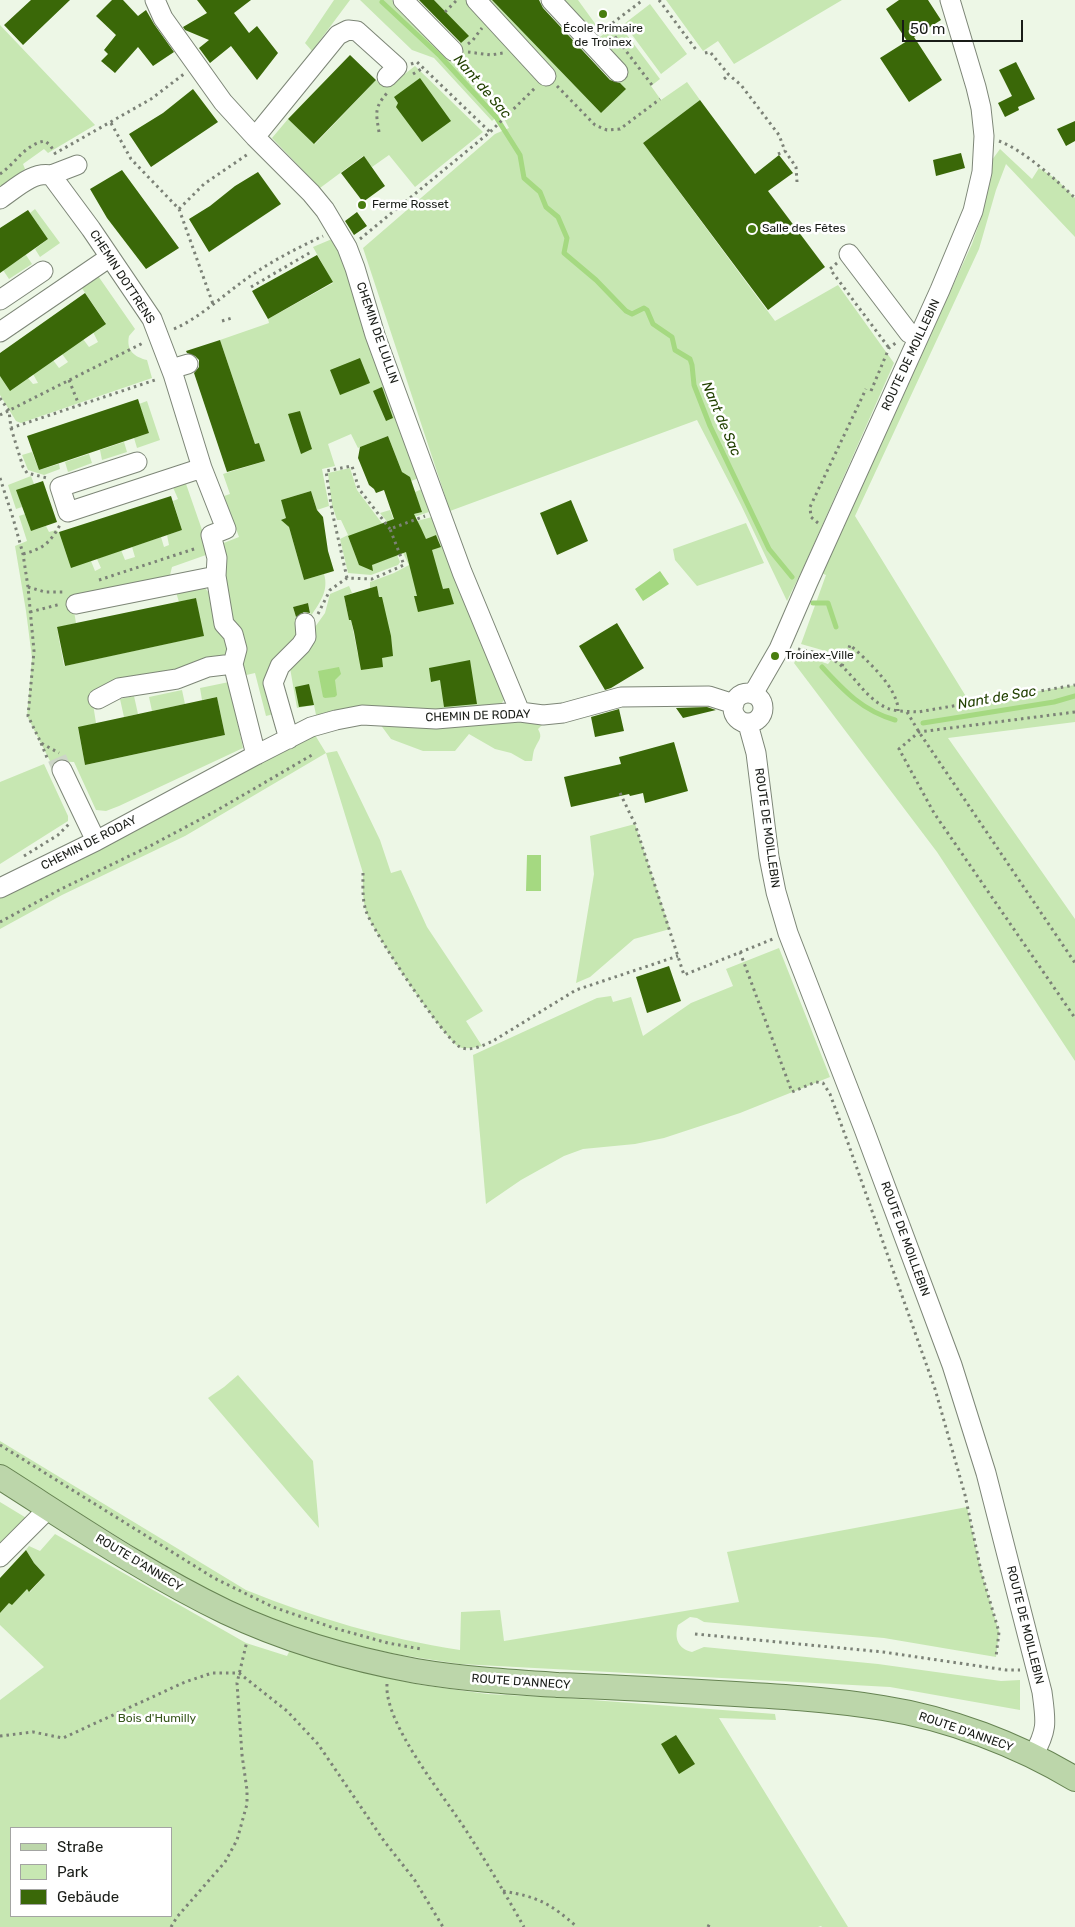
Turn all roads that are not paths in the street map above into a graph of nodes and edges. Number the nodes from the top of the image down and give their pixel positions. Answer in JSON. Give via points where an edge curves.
{"nodes":[{"id":1,"x":155,"y":0,"type":"edge"},
{"id":2,"x":403,"y":0,"type":"edge"},
{"id":3,"x":476,"y":0,"type":"edge"},
{"id":4,"x":550,"y":0,"type":"edge"},
{"id":5,"x":950,"y":0,"type":"edge"},
{"id":6,"x":456,"y":50,"type":"road end"},
{"id":7,"x":618,"y":72,"type":"dead end"},
{"id":8,"x":546,"y":76,"type":"road end"},
{"id":9,"x":392,"y":78,"type":"road end"},
{"id":10,"x":258,"y":140,"type":"junction"},
{"id":11,"x":77,"y":165,"type":"dead end"},
{"id":12,"x":50,"y":166,"type":"junction"},
{"id":13,"x":0,"y":199,"type":"edge"},
{"id":14,"x":110,"y":257,"type":"junction"},
{"id":15,"x":843,"y":258,"type":"road end"},
{"id":16,"x":43,"y":271,"type":"dead end"},
{"id":17,"x":0,"y":300,"type":"edge"},
{"id":18,"x":0,"y":332,"type":"edge"},
{"id":19,"x":914,"y":335,"type":"junction"},
{"id":20,"x":137,"y":462,"type":"dead end"},
{"id":21,"x":206,"y":476,"type":"junction"},
{"id":22,"x":216,"y":576,"type":"junction"},
{"id":23,"x":73,"y":597,"type":"road end"},
{"id":24,"x":305,"y":623,"type":"road end"},
{"id":25,"x":233,"y":664,"type":"junction"},
{"id":26,"x":753,"y":694,"type":"junction"},
{"id":27,"x":98,"y":699,"type":"dead end"},
{"id":28,"x":734,"y":704,"type":"junction"},
{"id":29,"x":520,"y":712,"type":"junction"},
{"id":30,"x":748,"y":724,"type":"junction"},
{"id":31,"x":289,"y":739,"type":"junction"},
{"id":32,"x":256,"y":755,"type":"junction"},
{"id":33,"x":57,"y":763,"type":"tunnel mouth"},
{"id":34,"x":96,"y":841,"type":"junction"},
{"id":35,"x":0,"y":888,"type":"edge"},
{"id":36,"x":0,"y":1477,"type":"edge"},
{"id":37,"x":48,"y":1508,"type":"junction"},
{"id":38,"x":0,"y":1557,"type":"edge"},
{"id":39,"x":1033,"y":1756,"type":"junction"},
{"id":40,"x":1075,"y":1779,"type":"edge"}],
"edges":[{"from":1,"to":10,"type":"street","name":"CHEMIN DE LULLIN","via":[[162,18],[223,102]]},
{"from":2,"to":6,"type":"street"},
{"from":3,"to":8,"type":"street"},
{"from":4,"to":7,"type":"street"},
{"from":5,"to":19,"type":"street","name":"ROUTE DE MOILLEBIN","via":[[978,94],[984,136],[982,172],[973,211],[958,250]]},
{"from":9,"to":10,"type":"street","via":[[357,30],[348,30],[338,35]]},
{"from":10,"to":29,"type":"street","name":"CHEMIN DE LULLIN","via":[[312,193],[342,239],[462,572]]},
{"from":11,"to":12,"type":"street"},
{"from":12,"to":13,"type":"street","via":[[44,173]]},
{"from":12,"to":14,"type":"street","name":"CHEMIN DOTTRENS"},
{"from":14,"to":18,"type":"street"},
{"from":14,"to":21,"type":"street","name":"CHEMIN DOTTRENS","via":[[152,320],[178,369]]},
{"from":15,"to":19,"type":"street"},
{"from":16,"to":17,"type":"street"},
{"from":19,"to":26,"type":"street","name":"ROUTE DE MOILLEBIN","via":[[779,649]]},
{"from":20,"to":21,"type":"street","via":[[60,487],[68,512]]},
{"from":21,"to":22,"type":"street","name":"CHEMIN DOTTRENS","via":[[226,529],[211,535],[217,558]]},
{"from":22,"to":23,"type":"street"},
{"from":22,"to":25,"type":"street","via":[[224,624],[233,634],[238,649]]},
{"from":24,"to":31,"type":"street","via":[[306,636],[280,666],[273,683]]},
{"from":25,"to":27,"type":"street","via":[[208,667],[177,679],[120,688]]},
{"from":25,"to":32,"type":"street"},
{"from":26,"to":28,"type":"street","via":[[743,694]]},
{"from":26,"to":30,"type":"street","via":[[760,698],[763,711],[757,721]]},
{"from":28,"to":29,"type":"street","name":"CHEMIN DE RODAY","via":[[709,696],[621,697],[563,713]]},
{"from":28,"to":30,"type":"street","via":[[736,718]]},
{"from":29,"to":31,"type":"street","name":"CHEMIN DE RODAY","via":[[436,719],[362,715],[311,727]]},
{"from":30,"to":39,"type":"street","name":"ROUTE DE MOILLEBIN","via":[[756,753],[769,856],[788,933],[952,1365],[986,1473],[1046,1720],[1042,1740]]},
{"from":31,"to":32,"type":"street","name":"CHEMIN DE RODAY"},
{"from":32,"to":34,"type":"street","name":"CHEMIN DE RODAY"},
{"from":33,"to":34,"type":"street"},
{"from":34,"to":35,"type":"street","name":"CHEMIN DE RODAY"},
{"from":36,"to":37,"type":"main road","name":"ROUTE D'ANNECY"},
{"from":37,"to":38,"type":"street"},
{"from":37,"to":39,"type":"main road","name":"ROUTE D'ANNECY","via":[[182,1589],[250,1622],[319,1647],[390,1666],[481,1680],[789,1697],[885,1708],[944,1722]]},
{"from":39,"to":40,"type":"main road","name":"ROUTE D'ANNECY"}]}
